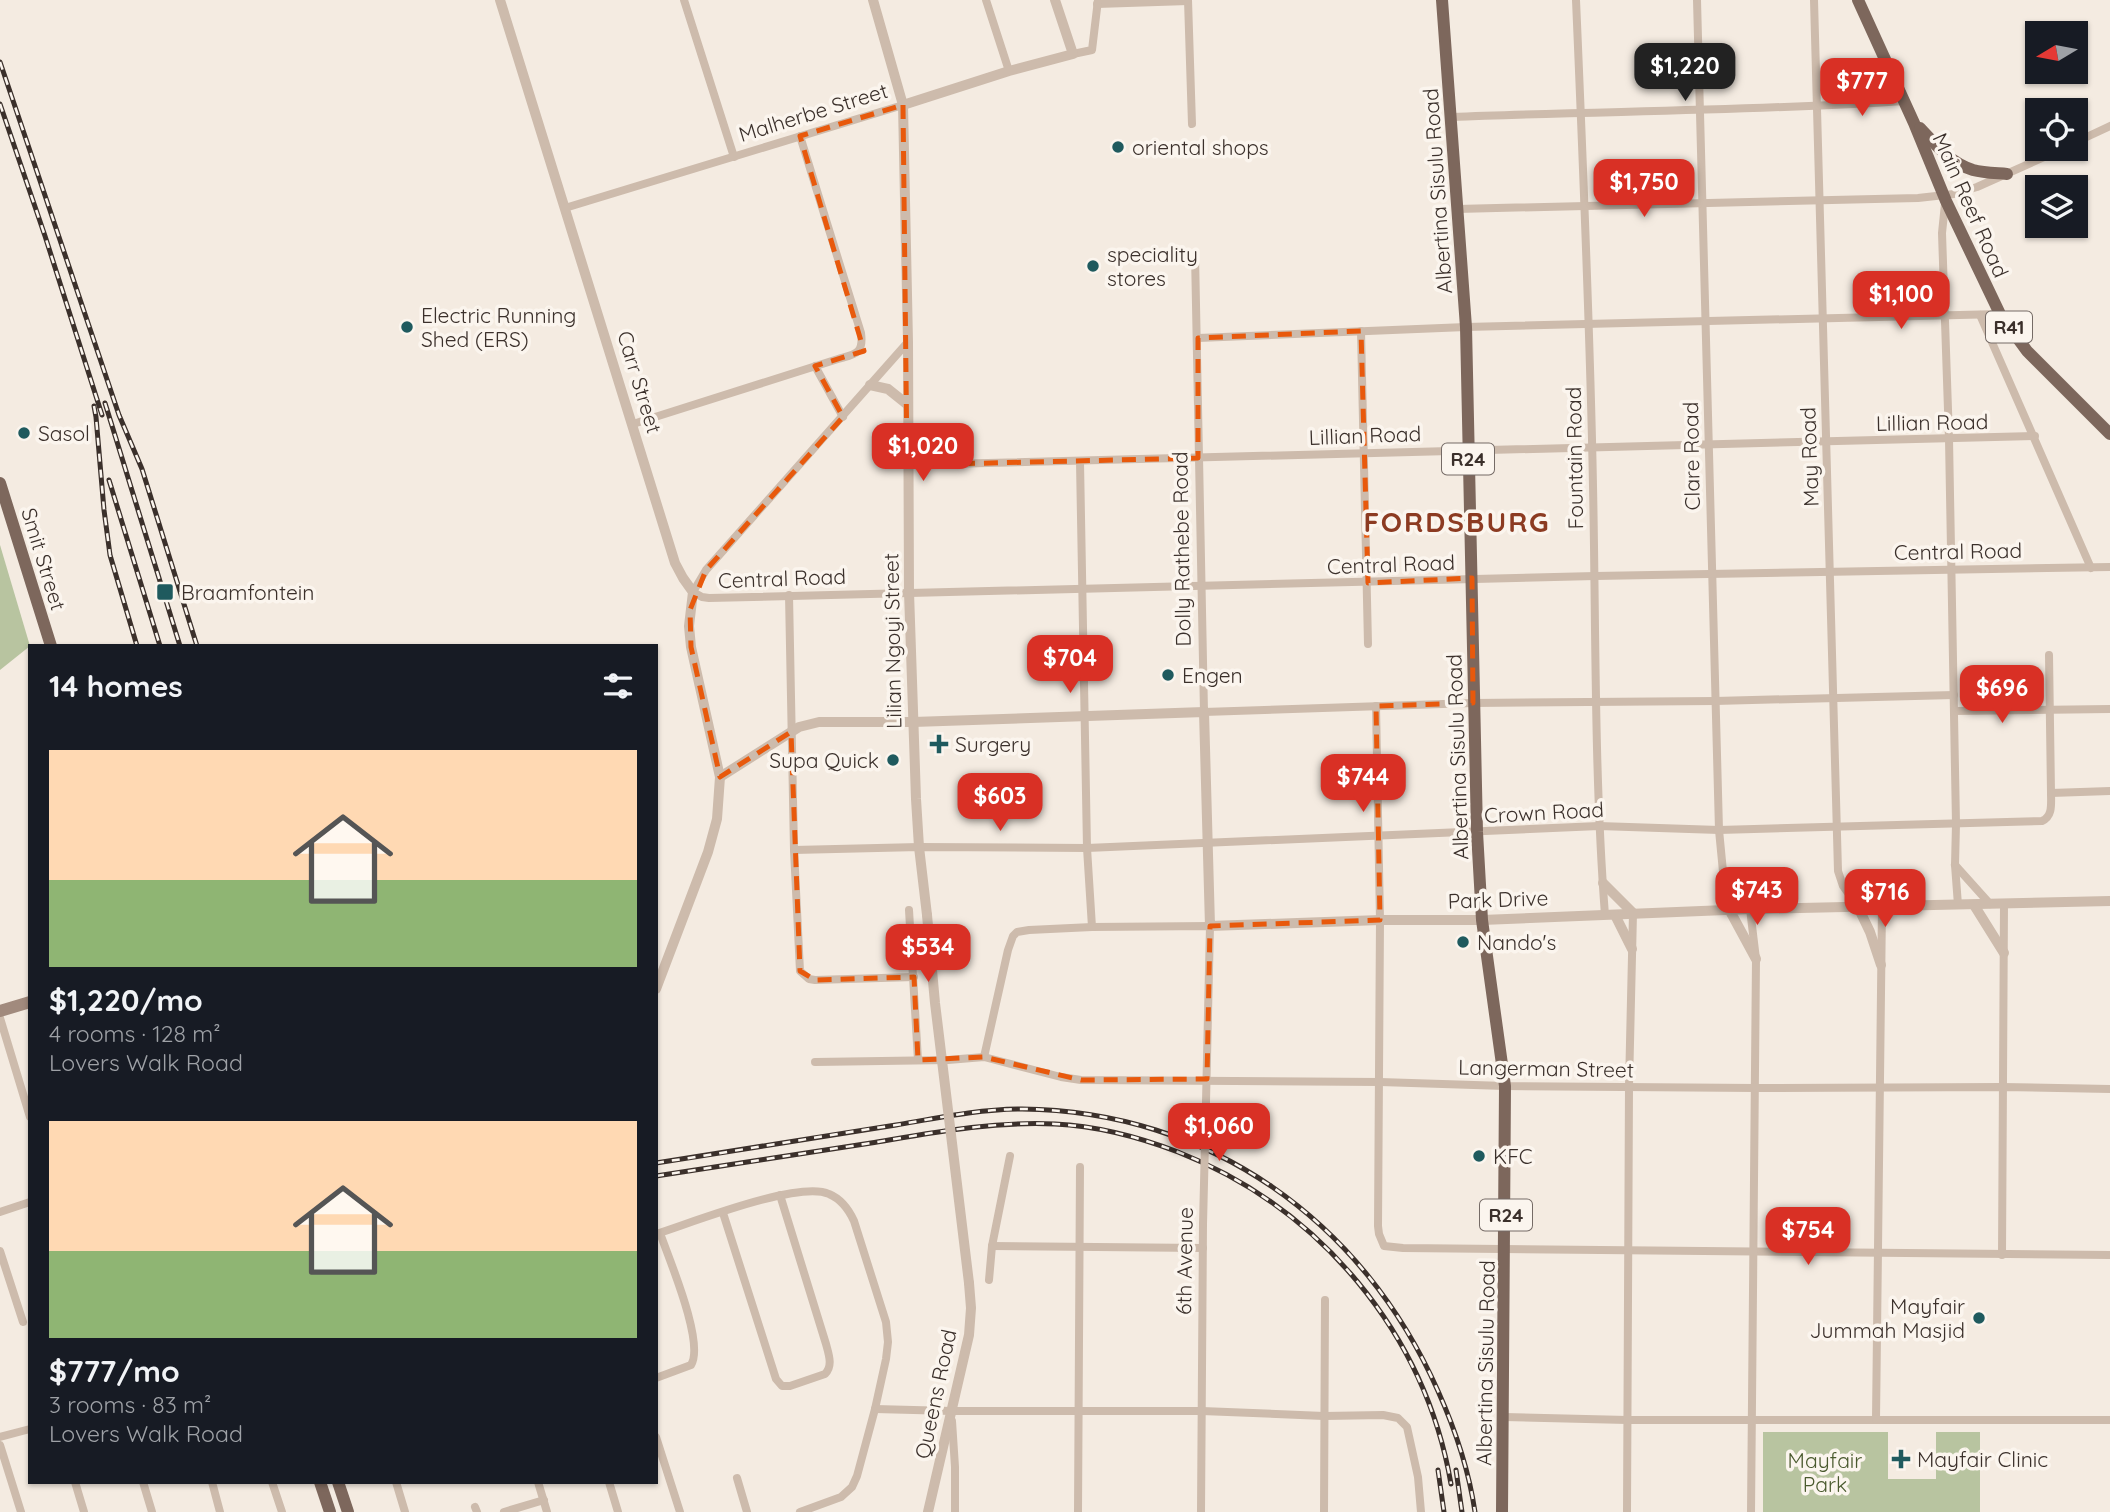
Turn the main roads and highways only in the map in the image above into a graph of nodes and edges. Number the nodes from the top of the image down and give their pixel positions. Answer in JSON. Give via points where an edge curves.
{"nodes":[{"id":1,"x":1442,"y":0,"type":"edge"},
{"id":2,"x":1858,"y":0,"type":"edge"},
{"id":3,"x":1914,"y":123,"type":"junction"},
{"id":4,"x":2007,"y":174,"type":"road end"},
{"id":5,"x":2110,"y":434,"type":"edge"},
{"id":6,"x":0,"y":483,"type":"edge"},
{"id":7,"x":50,"y":644,"type":"edge"},
{"id":8,"x":28,"y":1003,"type":"edge"},
{"id":9,"x":0,"y":1011,"type":"edge"},
{"id":10,"x":339,"y":1484,"type":"edge"},
{"id":11,"x":321,"y":1485,"type":"edge"},
{"id":12,"x":330,"y":1512,"type":"edge"},
{"id":13,"x":348,"y":1512,"type":"edge"},
{"id":14,"x":1502,"y":1512,"type":"edge"}],
"edges":[{"from":1,"to":14,"type":"main road","name":"Albertina Sisulu Road","number":"R24","via":[[1466,327],[1482,920],[1505,1086]]},
{"from":2,"to":3,"type":"main road","name":"Main Reef Road","number":"R41"},
{"from":3,"to":4,"type":"main road","via":[[1962,166]]},
{"from":3,"to":5,"type":"main road","name":"Main Reef Road","number":"R41","via":[[2000,314],[2043,368]]},
{"from":6,"to":7,"type":"main road","name":"Smit Street"},
{"from":8,"to":9,"type":"main road"},
{"from":10,"to":13,"type":"main road"},
{"from":11,"to":12,"type":"main road"}]}
